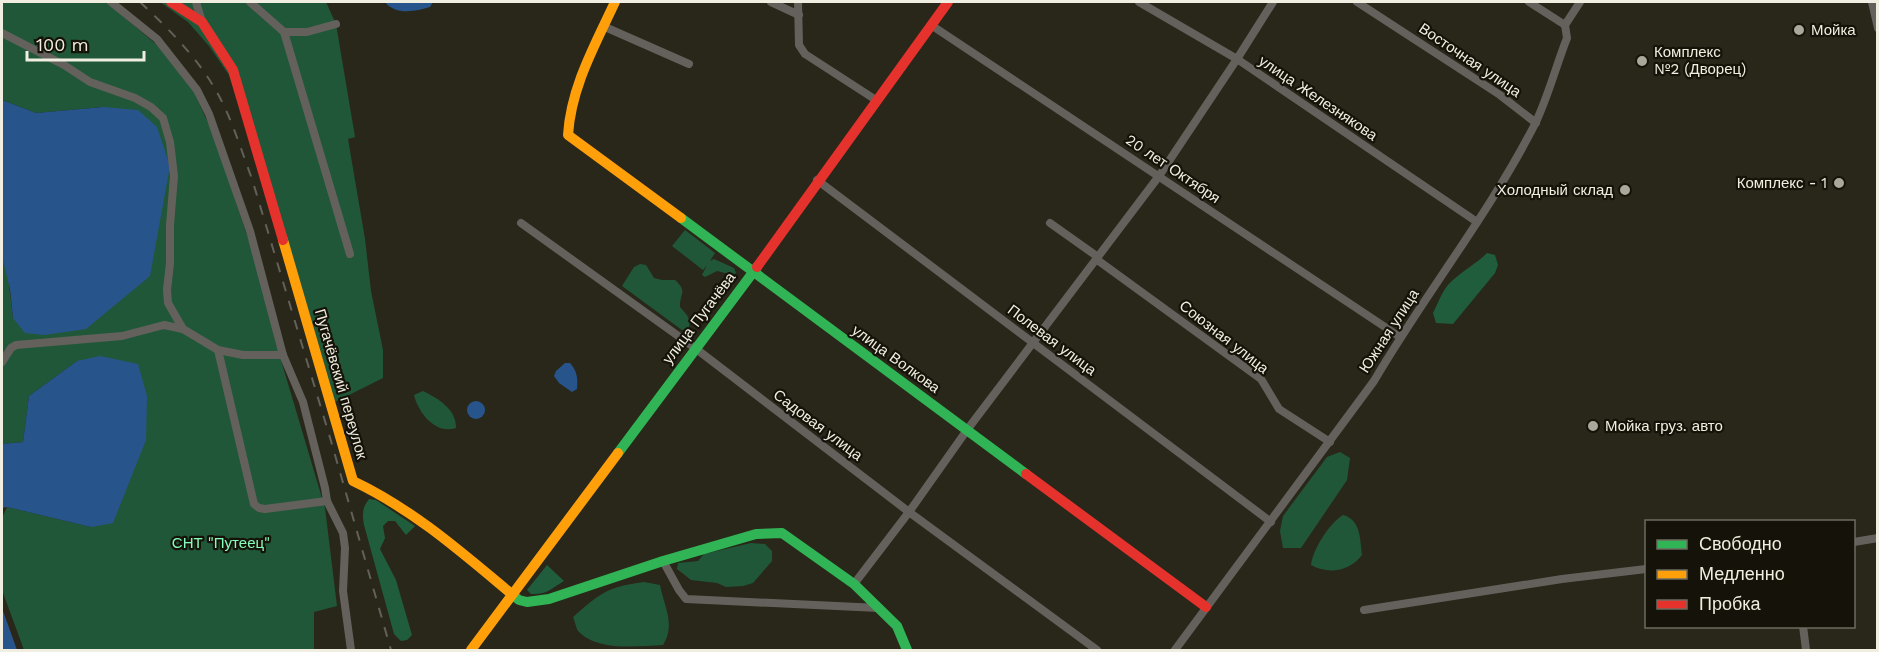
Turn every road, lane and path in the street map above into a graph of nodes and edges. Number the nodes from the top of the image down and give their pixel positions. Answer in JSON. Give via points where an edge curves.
{"nodes":[{"id":1,"x":111,"y":2,"type":"edge"},
{"id":2,"x":171,"y":2,"type":"edge"},
{"id":3,"x":196,"y":2,"type":"edge"},
{"id":4,"x":250,"y":2,"type":"edge"},
{"id":5,"x":615,"y":2,"type":"edge"},
{"id":6,"x":771,"y":2,"type":"edge"},
{"id":7,"x":798,"y":2,"type":"edge"},
{"id":8,"x":948,"y":2,"type":"edge"},
{"id":9,"x":1139,"y":2,"type":"edge"},
{"id":10,"x":1273,"y":2,"type":"edge"},
{"id":11,"x":1357,"y":2,"type":"edge"},
{"id":12,"x":1529,"y":2,"type":"edge"},
{"id":13,"x":1580,"y":2,"type":"edge"},
{"id":14,"x":1872,"y":2,"type":"edge"},
{"id":15,"x":799,"y":15,"type":"junction"},
{"id":16,"x":202,"y":22,"type":"junction"},
{"id":17,"x":336,"y":24,"type":"dead end"},
{"id":18,"x":931,"y":25,"type":"junction"},
{"id":19,"x":1566,"y":25,"type":"junction"},
{"id":20,"x":605,"y":27,"type":"junction"},
{"id":21,"x":1878,"y":28,"type":"edge"},
{"id":22,"x":284,"y":32,"type":"junction"},
{"id":23,"x":2,"y":33,"type":"edge"},
{"id":24,"x":1237,"y":59,"type":"junction"},
{"id":25,"x":689,"y":64,"type":"dead end"},
{"id":26,"x":876,"y":100,"type":"junction"},
{"id":27,"x":1536,"y":123,"type":"junction"},
{"id":28,"x":1159,"y":176,"type":"junction"},
{"id":29,"x":818,"y":180,"type":"junction"},
{"id":30,"x":1477,"y":222,"type":"junction"},
{"id":31,"x":521,"y":223,"type":"dead end"},
{"id":32,"x":1050,"y":223,"type":"dead end"},
{"id":33,"x":350,"y":254,"type":"dead end"},
{"id":34,"x":1097,"y":258,"type":"junction"},
{"id":35,"x":753,"y":272,"type":"junction"},
{"id":36,"x":183,"y":329,"type":"junction"},
{"id":37,"x":1400,"y":337,"type":"junction"},
{"id":38,"x":1033,"y":342,"type":"junction"},
{"id":39,"x":695,"y":348,"type":"junction"},
{"id":40,"x":218,"y":350,"type":"junction"},
{"id":41,"x":283,"y":355,"type":"junction"},
{"id":42,"x":2,"y":362,"type":"edge"},
{"id":43,"x":967,"y":430,"type":"junction"},
{"id":44,"x":1330,"y":442,"type":"junction"},
{"id":45,"x":327,"y":501,"type":"junction"},
{"id":46,"x":909,"y":512,"type":"junction"},
{"id":47,"x":1270,"y":522,"type":"junction"},
{"id":48,"x":1878,"y":538,"type":"edge"},
{"id":49,"x":1855,"y":542,"type":"edge"},
{"id":50,"x":663,"y":561,"type":"junction"},
{"id":51,"x":1645,"y":568,"type":"edge"},
{"id":52,"x":854,"y":584,"type":"junction"},
{"id":53,"x":513,"y":595,"type":"junction"},
{"id":54,"x":1206,"y":607,"type":"junction"},
{"id":55,"x":879,"y":608,"type":"junction"},
{"id":56,"x":1364,"y":610,"type":"dead end"},
{"id":57,"x":1803,"y":628,"type":"edge"},
{"id":58,"x":351,"y":651,"type":"edge"},
{"id":59,"x":471,"y":651,"type":"edge"},
{"id":60,"x":907,"y":651,"type":"edge"},
{"id":61,"x":1097,"y":651,"type":"edge"},
{"id":62,"x":1175,"y":651,"type":"edge"},
{"id":63,"x":1806,"y":651,"type":"edge"}],
"edges":[{"from":1,"to":41,"type":"street","via":[[157,39],[197,90],[209,114],[250,231]]},
{"from":2,"to":16,"type":"street","name":"Пугачёвский переулок"},
{"from":3,"to":16,"type":"street"},
{"from":4,"to":22,"type":"street"},
{"from":5,"to":20,"type":"street"},
{"from":6,"to":15,"type":"street"},
{"from":7,"to":15,"type":"street"},
{"from":8,"to":18,"type":"street","name":"улица Пугачёва"},
{"from":9,"to":24,"type":"street","name":"улица Железнякова"},
{"from":10,"to":24,"type":"street"},
{"from":11,"to":27,"type":"street","name":"Восточная улица","via":[[1500,95]]},
{"from":12,"to":19,"type":"street"},
{"from":13,"to":19,"type":"street","name":"Южная улица"},
{"from":14,"to":21,"type":"street"},
{"from":15,"to":26,"type":"street","via":[[800,45],[806,54]]},
{"from":16,"to":53,"type":"street","name":"Пугачёвский переулок","via":[[234,70],[353,481],[427,524]]},
{"from":17,"to":22,"type":"street","via":[[307,32]]},
{"from":18,"to":26,"type":"street","name":"улица Пугачёва"},
{"from":18,"to":28,"type":"street","name":"20 лет Октября"},
{"from":19,"to":27,"type":"street","name":"Южная улица","via":[[1567,38]]},
{"from":20,"to":25,"type":"street"},
{"from":20,"to":35,"type":"street","name":"улица Волкова","via":[[574,98],[568,135]]},
{"from":22,"to":33,"type":"street"},
{"from":23,"to":36,"type":"street","via":[[90,82],[135,98],[162,118],[171,142],[174,176],[166,290],[168,303]]},
{"from":24,"to":28,"type":"street"},
{"from":24,"to":30,"type":"street","name":"улица Железнякова"},
{"from":26,"to":29,"type":"street","name":"улица Пугачёва"},
{"from":27,"to":30,"type":"street","name":"Южная улица"},
{"from":28,"to":34,"type":"street"},
{"from":28,"to":37,"type":"street","name":"20 лет Октября"},
{"from":29,"to":35,"type":"street","name":"улица Пугачёва"},
{"from":29,"to":38,"type":"street","name":"Полевая улица"},
{"from":30,"to":37,"type":"street","name":"Южная улица"},
{"from":31,"to":39,"type":"street","name":"Садовая улица"},
{"from":32,"to":34,"type":"street","name":"Союзная улица"},
{"from":34,"to":38,"type":"street"},
{"from":34,"to":44,"type":"street","name":"Союзная улица","via":[[1261,379],[1279,409]]},
{"from":35,"to":39,"type":"street","name":"улица Пугачёва"},
{"from":35,"to":43,"type":"street","name":"улица Волкова"},
{"from":36,"to":40,"type":"street"},
{"from":36,"to":42,"type":"street","via":[[164,325],[122,336],[16,345]]},
{"from":37,"to":44,"type":"street","name":"Южная улица"},
{"from":38,"to":43,"type":"street"},
{"from":38,"to":47,"type":"street","name":"Полевая улица"},
{"from":39,"to":46,"type":"street","name":"Садовая улица"},
{"from":39,"to":53,"type":"street","name":"улица Пугачёва"},
{"from":40,"to":41,"type":"street","via":[[243,356]]},
{"from":40,"to":45,"type":"street","via":[[254,504],[265,509]]},
{"from":41,"to":45,"type":"street","via":[[303,402]]},
{"from":43,"to":46,"type":"street"},
{"from":43,"to":54,"type":"street","name":"улица Волкова"},
{"from":44,"to":47,"type":"street","name":"Южная улица"},
{"from":45,"to":58,"type":"street","via":[[343,533],[343,591]]},
{"from":46,"to":52,"type":"street"},
{"from":46,"to":61,"type":"street","name":"Садовая улица"},
{"from":47,"to":54,"type":"street","name":"Южная улица"},
{"from":48,"to":49,"type":"street"},
{"from":50,"to":52,"type":"street","via":[[756,534],[782,533]]},
{"from":50,"to":53,"type":"street","via":[[549,598],[527,602]]},
{"from":50,"to":55,"type":"street","via":[[686,599]]},
{"from":51,"to":56,"type":"street"},
{"from":52,"to":55,"type":"street"},
{"from":53,"to":59,"type":"street","name":"улица Пугачёва"},
{"from":54,"to":62,"type":"street","name":"Южная улица"},
{"from":55,"to":60,"type":"street","via":[[897,626]]},
{"from":57,"to":63,"type":"street"}]}
